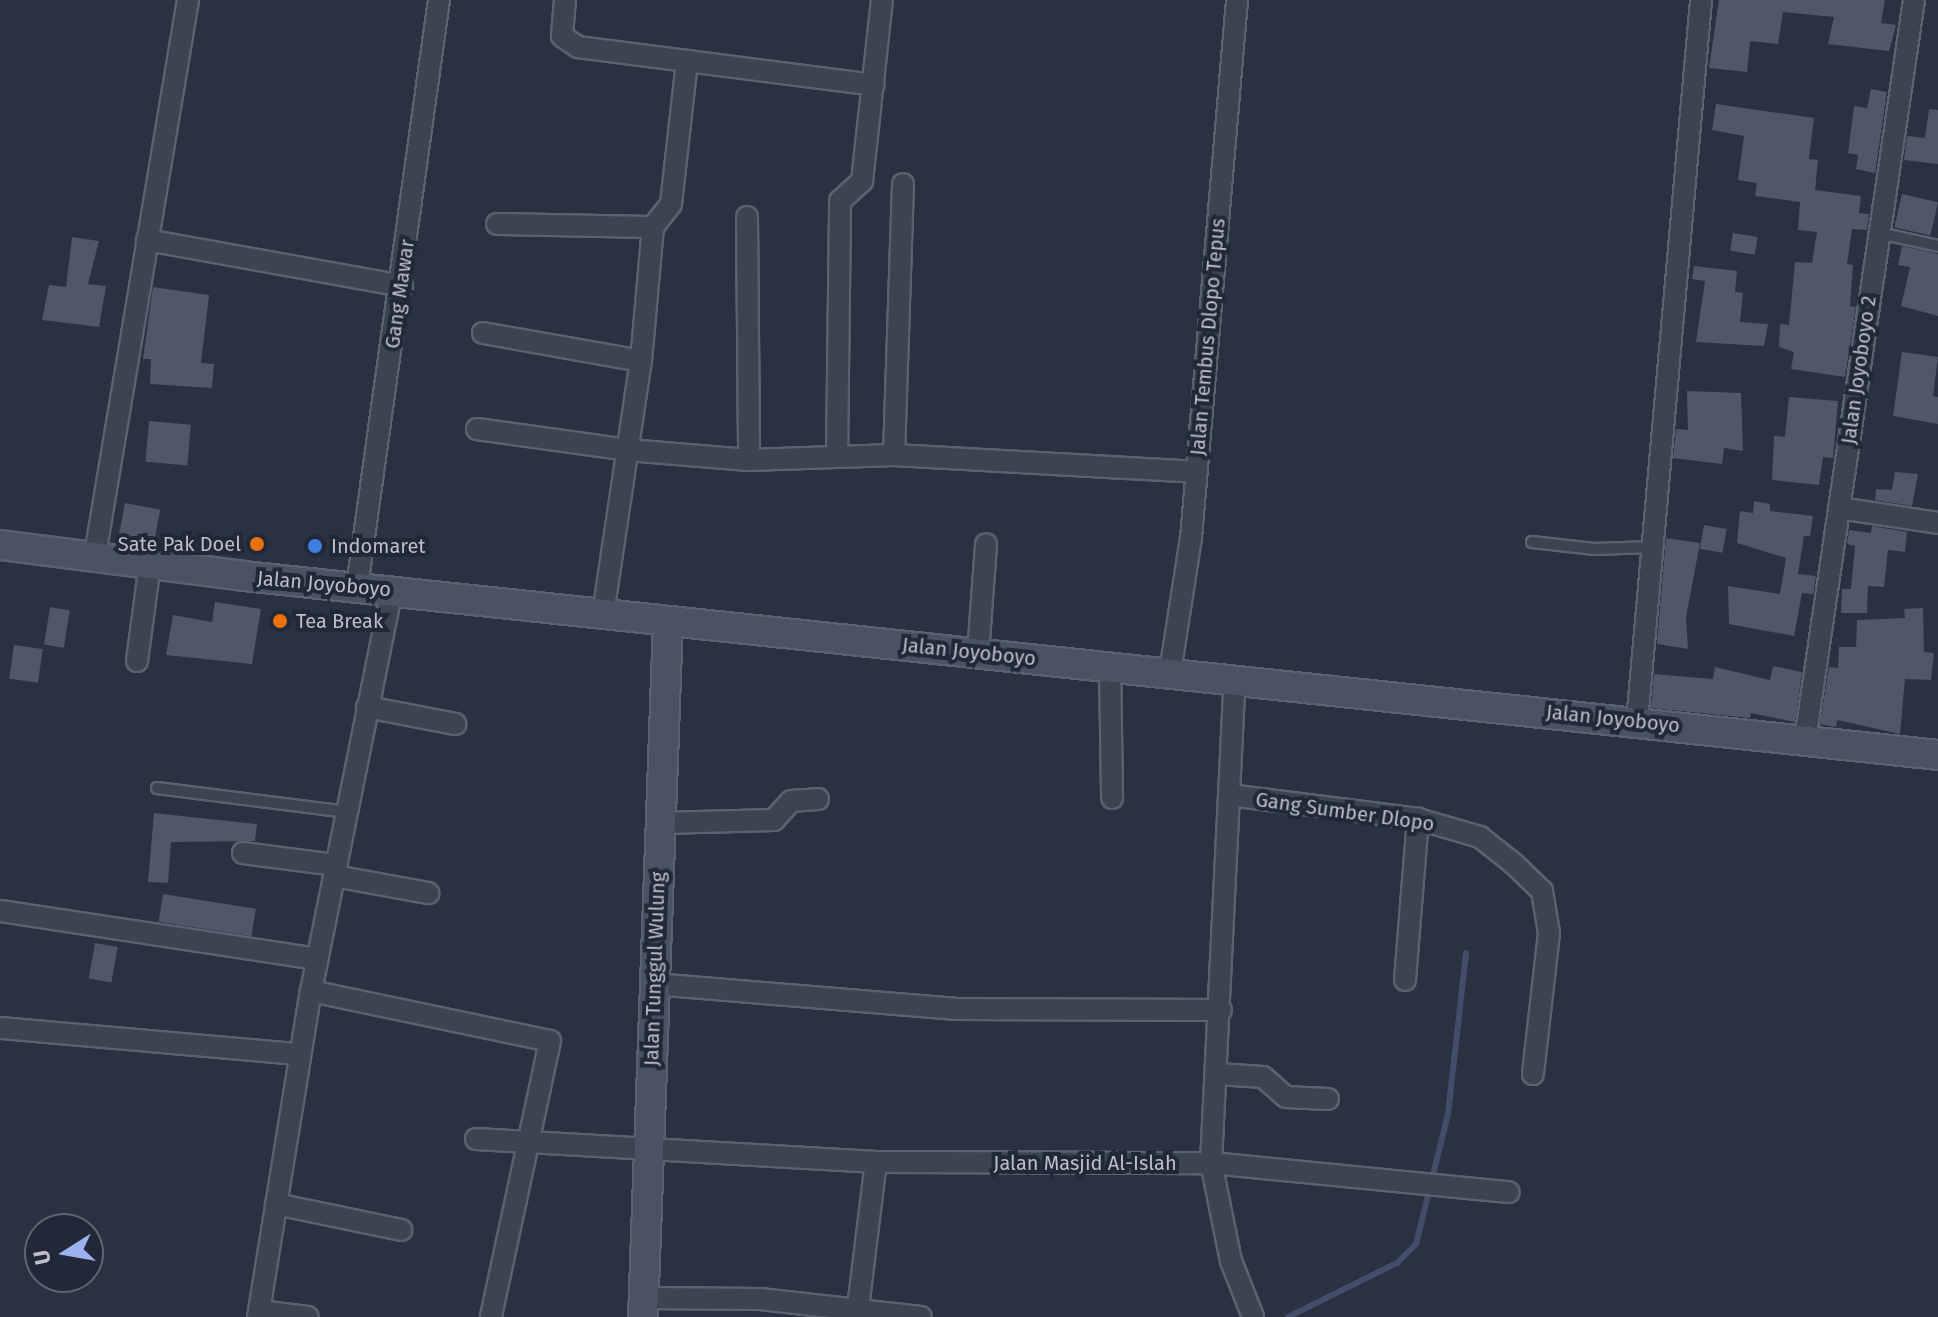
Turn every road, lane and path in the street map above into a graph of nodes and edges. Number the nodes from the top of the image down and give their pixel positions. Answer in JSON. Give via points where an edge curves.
{"nodes":[{"id":1,"x":188,"y":0,"type":"edge"},
{"id":2,"x":439,"y":0,"type":"edge"},
{"id":3,"x":565,"y":0,"type":"edge"},
{"id":4,"x":882,"y":0,"type":"edge"},
{"id":5,"x":1237,"y":0,"type":"edge"},
{"id":6,"x":1701,"y":0,"type":"edge"},
{"id":7,"x":1914,"y":0,"type":"edge"},
{"id":8,"x":687,"y":61,"type":"junction"},
{"id":9,"x":874,"y":85,"type":"junction"},
{"id":10,"x":903,"y":184,"type":"dead end"},
{"id":11,"x":747,"y":217,"type":"dead end"},
{"id":12,"x":497,"y":224,"type":"dead end"},
{"id":13,"x":653,"y":227,"type":"junction"},
{"id":14,"x":1879,"y":233,"type":"junction"},
{"id":15,"x":147,"y":240,"type":"junction"},
{"id":16,"x":1938,"y":246,"type":"edge"},
{"id":17,"x":402,"y":286,"type":"junction"},
{"id":18,"x":483,"y":333,"type":"dead end"},
{"id":19,"x":641,"y":361,"type":"junction"},
{"id":20,"x":477,"y":429,"type":"dead end"},
{"id":21,"x":628,"y":450,"type":"junction"},
{"id":22,"x":837,"y":455,"type":"junction"},
{"id":23,"x":894,"y":455,"type":"junction"},
{"id":24,"x":749,"y":460,"type":"junction"},
{"id":25,"x":1196,"y":472,"type":"junction"},
{"id":26,"x":1839,"y":508,"type":"junction"},
{"id":27,"x":1938,"y":523,"type":"edge"},
{"id":28,"x":1532,"y":542,"type":"dead end"},
{"id":29,"x":986,"y":544,"type":"dead end"},
{"id":30,"x":0,"y":545,"type":"edge"},
{"id":31,"x":1652,"y":547,"type":"junction"},
{"id":32,"x":95,"y":555,"type":"junction"},
{"id":33,"x":150,"y":564,"type":"junction"},
{"id":34,"x":357,"y":587,"type":"junction"},
{"id":35,"x":392,"y":590,"type":"junction"},
{"id":36,"x":603,"y":614,"type":"junction"},
{"id":37,"x":668,"y":621,"type":"junction"},
{"id":38,"x":978,"y":654,"type":"junction"},
{"id":39,"x":137,"y":661,"type":"dead end"},
{"id":40,"x":1110,"y":666,"type":"junction"},
{"id":41,"x":1170,"y":672,"type":"junction"},
{"id":42,"x":1235,"y":680,"type":"junction"},
{"id":43,"x":367,"y":707,"type":"junction"},
{"id":44,"x":1637,"y":722,"type":"junction"},
{"id":45,"x":455,"y":724,"type":"dead end"},
{"id":46,"x":1805,"y":740,"type":"junction"},
{"id":47,"x":1938,"y":755,"type":"edge"},
{"id":48,"x":157,"y":788,"type":"dead end"},
{"id":49,"x":1229,"y":795,"type":"junction"},
{"id":50,"x":1112,"y":798,"type":"dead end"},
{"id":51,"x":818,"y":799,"type":"dead end"},
{"id":52,"x":347,"y":812,"type":"junction"},
{"id":53,"x":1418,"y":819,"type":"junction"},
{"id":54,"x":661,"y":823,"type":"junction"},
{"id":55,"x":243,"y":853,"type":"dead end"},
{"id":56,"x":335,"y":871,"type":"junction"},
{"id":57,"x":428,"y":893,"type":"dead end"},
{"id":58,"x":0,"y":911,"type":"edge"},
{"id":59,"x":317,"y":959,"type":"junction"},
{"id":60,"x":1405,"y":980,"type":"dead end"},
{"id":61,"x":654,"y":984,"type":"junction"},
{"id":62,"x":311,"y":991,"type":"junction"},
{"id":63,"x":1221,"y":1010,"type":"junction"},
{"id":64,"x":0,"y":1028,"type":"edge"},
{"id":65,"x":300,"y":1054,"type":"junction"},
{"id":66,"x":1218,"y":1074,"type":"junction"},
{"id":67,"x":1533,"y":1074,"type":"dead end"},
{"id":68,"x":1328,"y":1099,"type":"dead end"},
{"id":69,"x":476,"y":1139,"type":"dead end"},
{"id":70,"x":529,"y":1142,"type":"junction"},
{"id":71,"x":647,"y":1149,"type":"junction"},
{"id":72,"x":876,"y":1162,"type":"junction"},
{"id":73,"x":1211,"y":1163,"type":"junction"},
{"id":74,"x":1509,"y":1192,"type":"dead end"},
{"id":75,"x":276,"y":1204,"type":"junction"},
{"id":76,"x":401,"y":1230,"type":"dead end"},
{"id":77,"x":643,"y":1307,"type":"edge"},
{"id":78,"x":858,"y":1308,"type":"junction"},
{"id":79,"x":258,"y":1314,"type":"edge"},
{"id":80,"x":1252,"y":1316,"type":"edge"},
{"id":81,"x":308,"y":1317,"type":"edge"},
{"id":82,"x":491,"y":1317,"type":"edge"},
{"id":83,"x":921,"y":1317,"type":"edge"}],
"edges":[{"from":1,"to":15,"type":"street"},
{"from":2,"to":17,"type":"street","name":"Gang Mawar"},
{"from":3,"to":8,"type":"street","via":[[560,24],[567,42]]},
{"from":4,"to":9,"type":"street"},
{"from":5,"to":25,"type":"street","name":"Jalan Tembus Dlopo Tepus"},
{"from":6,"to":31,"type":"street"},
{"from":7,"to":14,"type":"street","name":"Jalan Joyoboyo 2"},
{"from":8,"to":9,"type":"street"},
{"from":8,"to":13,"type":"street","via":[[671,204]]},
{"from":9,"to":22,"type":"street","via":[[862,181],[840,201]]},
{"from":10,"to":23,"type":"street"},
{"from":11,"to":24,"type":"street"},
{"from":12,"to":13,"type":"street"},
{"from":13,"to":19,"type":"street"},
{"from":14,"to":16,"type":"lane"},
{"from":14,"to":26,"type":"street","name":"Jalan Joyoboyo 2"},
{"from":15,"to":17,"type":"street"},
{"from":15,"to":32,"type":"street"},
{"from":17,"to":34,"type":"street","name":"Gang Mawar"},
{"from":18,"to":19,"type":"street"},
{"from":19,"to":21,"type":"street"},
{"from":20,"to":21,"type":"street"},
{"from":21,"to":24,"type":"street"},
{"from":21,"to":36,"type":"street"},
{"from":22,"to":23,"type":"street"},
{"from":22,"to":24,"type":"street"},
{"from":23,"to":25,"type":"street"},
{"from":25,"to":41,"type":"street","name":"Jalan Tembus Dlopo Tepus"},
{"from":26,"to":27,"type":"street"},
{"from":26,"to":46,"type":"street","name":"Jalan Joyoboyo 2"},
{"from":28,"to":31,"type":"lane","via":[[1595,549]]},
{"from":29,"to":38,"type":"street"},
{"from":30,"to":32,"type":"main road","name":"Jalan Joyoboyo"},
{"from":31,"to":44,"type":"street"},
{"from":32,"to":33,"type":"main road","name":"Jalan Joyoboyo"},
{"from":33,"to":34,"type":"main road","name":"Jalan Joyoboyo"},
{"from":33,"to":39,"type":"street"},
{"from":34,"to":35,"type":"main road","name":"Jalan Joyoboyo"},
{"from":35,"to":36,"type":"main road","name":"Jalan Joyoboyo"},
{"from":35,"to":43,"type":"street"},
{"from":36,"to":37,"type":"main road","name":"Jalan Joyoboyo"},
{"from":37,"to":38,"type":"main road","name":"Jalan Joyoboyo"},
{"from":37,"to":54,"type":"main road","name":"Jalan Tunggul Wulung"},
{"from":38,"to":40,"type":"main road","name":"Jalan Joyoboyo"},
{"from":40,"to":41,"type":"main road","name":"Jalan Joyoboyo"},
{"from":40,"to":50,"type":"street"},
{"from":41,"to":42,"type":"main road","name":"Jalan Joyoboyo"},
{"from":42,"to":44,"type":"main road","name":"Jalan Joyoboyo"},
{"from":42,"to":49,"type":"street"},
{"from":43,"to":45,"type":"street"},
{"from":43,"to":52,"type":"street"},
{"from":44,"to":46,"type":"main road","name":"Jalan Joyoboyo"},
{"from":46,"to":47,"type":"main road","name":"Jalan Joyoboyo"},
{"from":48,"to":52,"type":"lane"},
{"from":49,"to":53,"type":"street","name":"Gang Sumber Dlopo"},
{"from":49,"to":63,"type":"street"},
{"from":51,"to":54,"type":"street","via":[[791,801],[774,820]]},
{"from":52,"to":56,"type":"street"},
{"from":53,"to":60,"type":"street"},
{"from":53,"to":67,"type":"street","name":"Gang Sumber Dlopo","via":[[1480,837],[1542,891],[1549,933]]},
{"from":54,"to":61,"type":"main road","name":"Jalan Tunggul Wulung"},
{"from":55,"to":56,"type":"street"},
{"from":56,"to":57,"type":"street"},
{"from":56,"to":59,"type":"street"},
{"from":58,"to":59,"type":"street"},
{"from":59,"to":62,"type":"street"},
{"from":61,"to":63,"type":"street","via":[[957,1009]]},
{"from":61,"to":71,"type":"main road","name":"Jalan Tunggul Wulung"},
{"from":62,"to":65,"type":"street"},
{"from":62,"to":70,"type":"street","via":[[550,1041]]},
{"from":63,"to":66,"type":"street"},
{"from":64,"to":65,"type":"street"},
{"from":65,"to":75,"type":"street"},
{"from":66,"to":68,"type":"street","via":[[1263,1077],[1286,1097]]},
{"from":66,"to":73,"type":"street"},
{"from":69,"to":70,"type":"street","name":"Jalan Masjid Al-Islah"},
{"from":70,"to":71,"type":"street","name":"Jalan Masjid Al-Islah"},
{"from":70,"to":82,"type":"street"},
{"from":71,"to":72,"type":"street","name":"Jalan Masjid Al-Islah"},
{"from":71,"to":77,"type":"main road","name":"Jalan Tunggul Wulung"},
{"from":72,"to":73,"type":"street","name":"Jalan Masjid Al-Islah"},
{"from":72,"to":78,"type":"street"},
{"from":73,"to":74,"type":"street","name":"Jalan Masjid Al-Islah"},
{"from":73,"to":80,"type":"street","via":[[1216,1208]]},
{"from":75,"to":76,"type":"street"},
{"from":75,"to":79,"type":"street"},
{"from":77,"to":78,"type":"street","via":[[760,1299]]},
{"from":78,"to":83,"type":"street"},
{"from":79,"to":81,"type":"street"}]}
